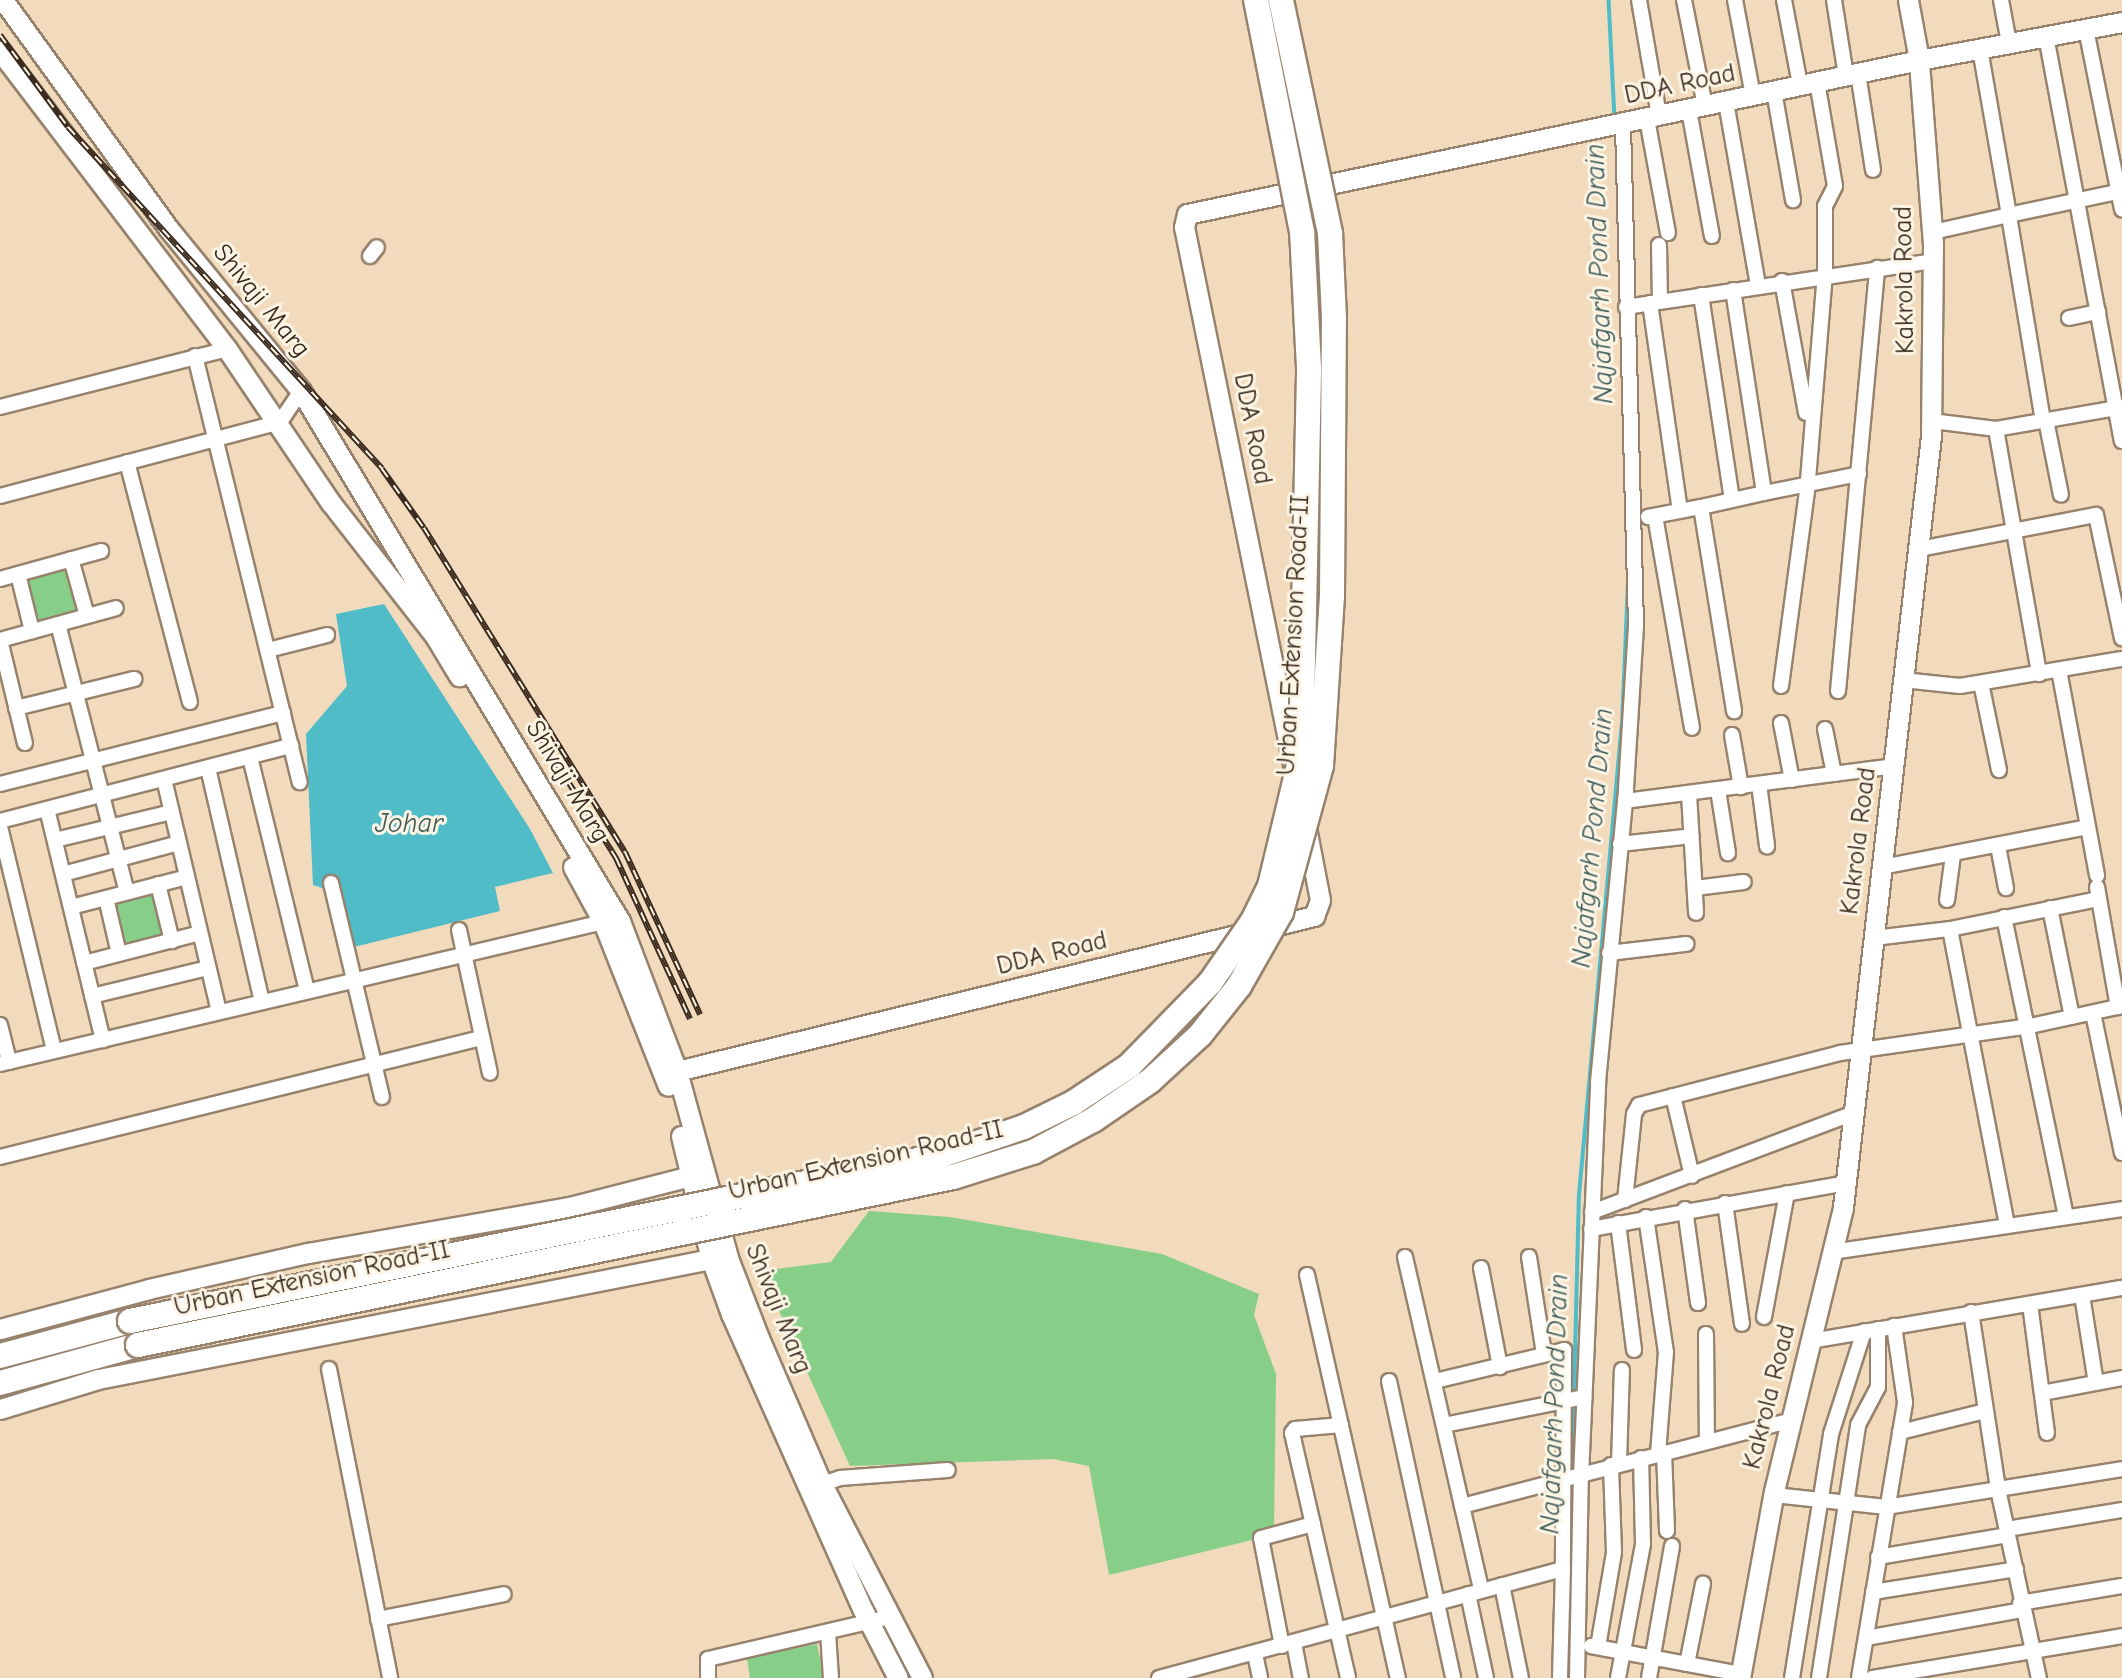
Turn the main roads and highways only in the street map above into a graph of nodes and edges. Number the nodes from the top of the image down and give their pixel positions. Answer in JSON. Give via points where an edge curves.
{"nodes":[{"id":1,"x":1256,"y":0,"type":"edge"},
{"id":2,"x":1281,"y":0,"type":"edge"},
{"id":3,"x":0,"y":1356,"type":"edge"},
{"id":4,"x":0,"y":1383,"type":"edge"}],
"edges":[{"from":1,"to":3,"type":"highway","name":"Urban Extension Road-II","bridge":true,"via":[[1302,232],[1309,368],[1301,730],[1299,765],[1270,886],[1253,921],[1210,983],[1129,1066],[1073,1103],[1024,1127],[942,1155],[130,1321]]},
{"from":2,"to":4,"type":"highway","name":"Urban Extension Road-II","bridge":true,"via":[[1329,233],[1334,318],[1332,596],[1321,766],[1281,912],[1239,986],[1200,1035],[1150,1081],[1093,1119],[1033,1152],[953,1177],[138,1345]]}]}
